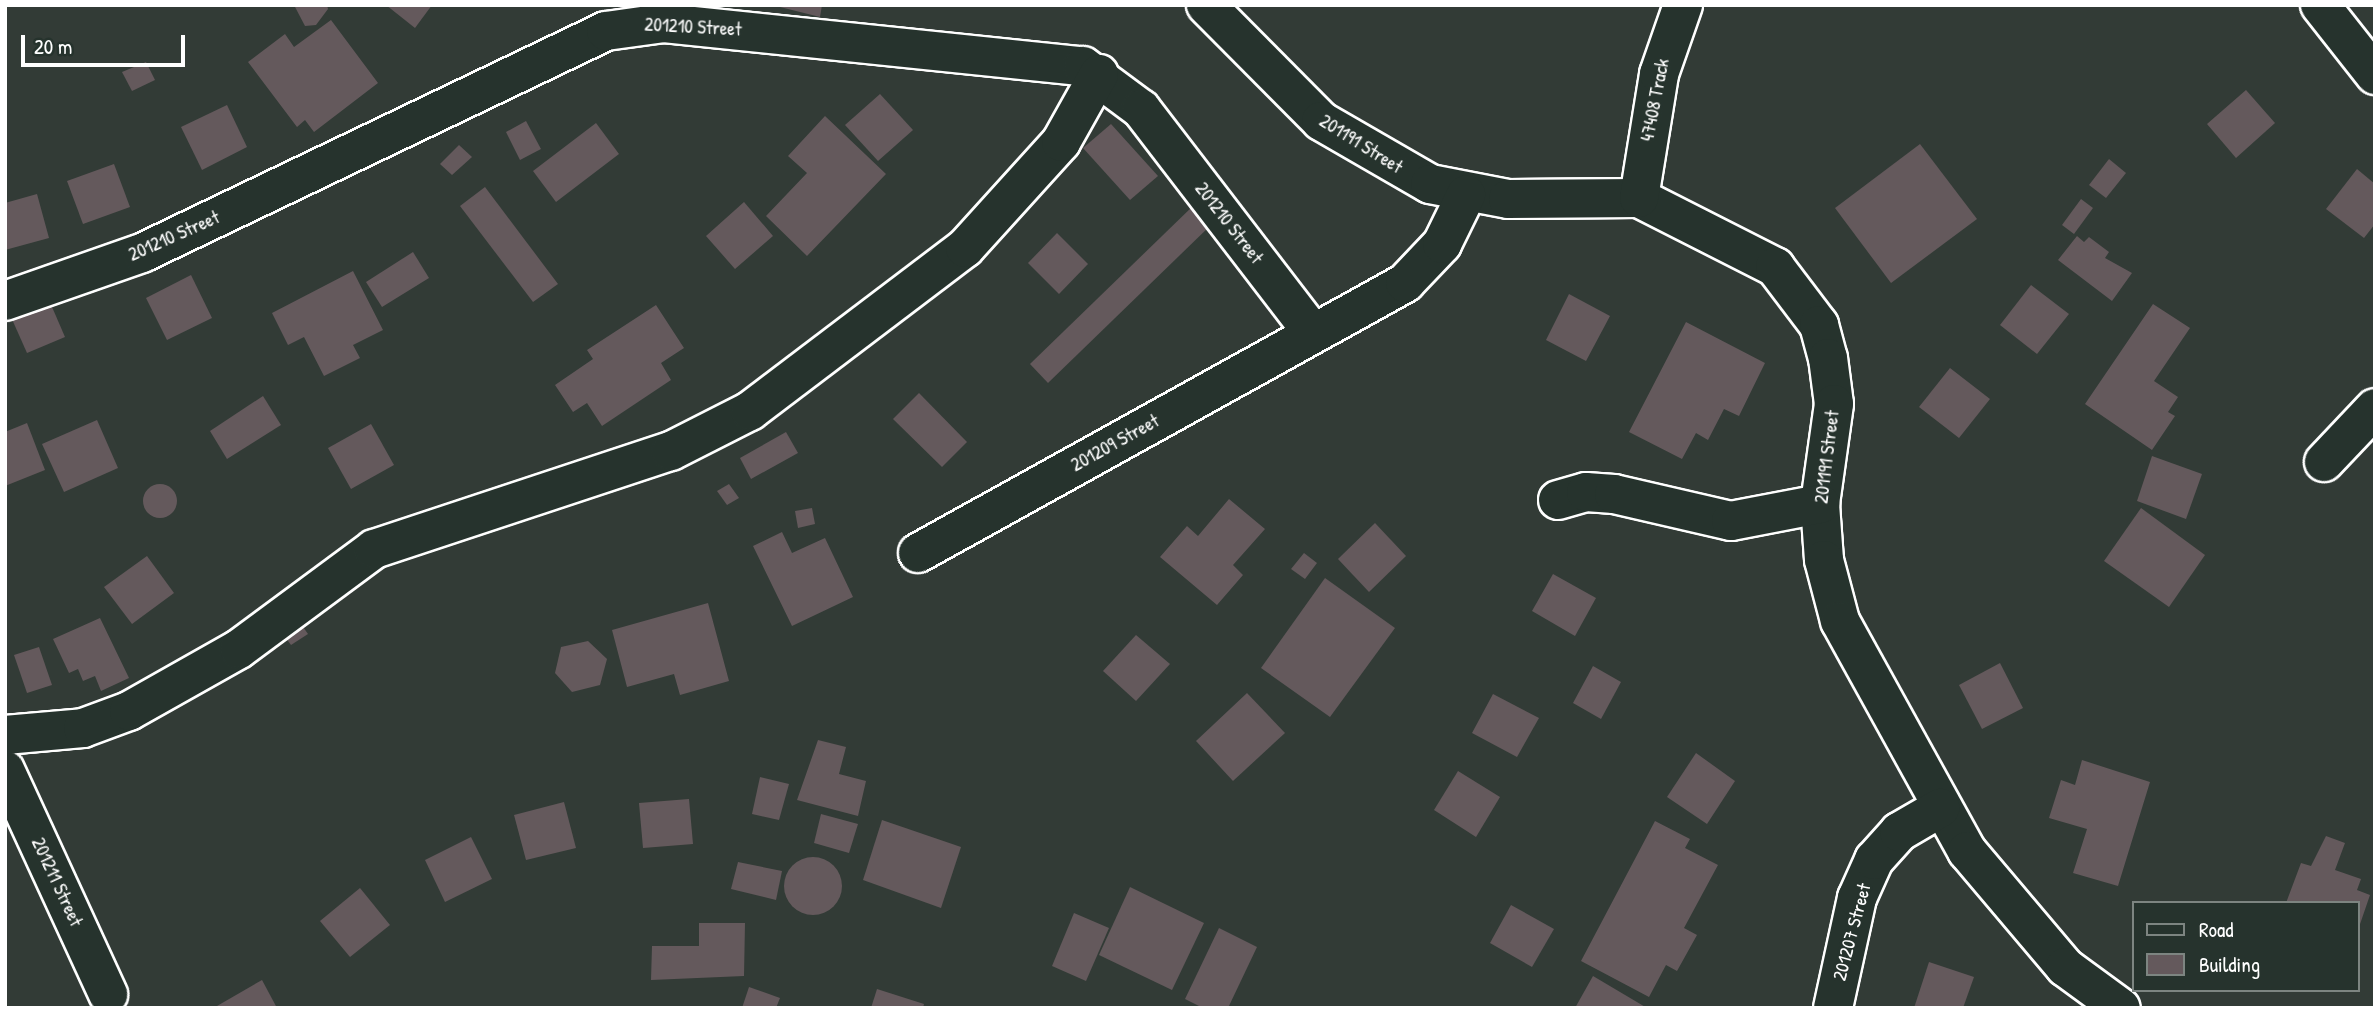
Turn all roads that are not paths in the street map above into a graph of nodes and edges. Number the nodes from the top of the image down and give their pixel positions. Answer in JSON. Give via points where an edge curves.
{"nodes":[{"id":1,"x":1206,"y":5,"type":"edge"},
{"id":2,"x":1683,"y":5,"type":"edge"},
{"id":3,"x":2320,"y":5,"type":"edge"},
{"id":4,"x":1099,"y":74,"type":"junction"},
{"id":5,"x":2375,"y":75,"type":"edge"},
{"id":6,"x":1466,"y":195,"type":"junction"},
{"id":7,"x":1639,"y":198,"type":"junction"},
{"id":8,"x":5,"y":301,"type":"edge"},
{"id":9,"x":1313,"y":333,"type":"junction"},
{"id":10,"x":2375,"y":408,"type":"edge"},
{"id":11,"x":2324,"y":462,"type":"dead end"},
{"id":12,"x":1558,"y":500,"type":"dead end"},
{"id":13,"x":1820,"y":504,"type":"junction"},
{"id":14,"x":918,"y":553,"type":"dead end"},
{"id":15,"x":5,"y":735,"type":"edge"},
{"id":16,"x":5,"y":770,"type":"edge"},
{"id":17,"x":1940,"y":808,"type":"junction"},
{"id":18,"x":108,"y":995,"type":"dead end"},
{"id":19,"x":1833,"y":1008,"type":"edge"},
{"id":20,"x":2121,"y":1008,"type":"edge"}],
"edges":[{"from":1,"to":6,"type":"street","name":"201191 Street","via":[[1321,121],[1371,155]]},
{"from":2,"to":7,"type":"street","name":"47408 Track","via":[[1659,74]]},
{"from":3,"to":5,"type":"street"},
{"from":4,"to":8,"type":"street","name":"201210 Street","via":[[1065,60],[1012,54],[631,24],[142,253]]},
{"from":4,"to":9,"type":"street","name":"201210 Street","via":[[1141,109]]},
{"from":4,"to":15,"type":"street","via":[[1061,142],[965,248],[750,411],[671,451],[374,549],[239,649],[129,711],[83,728]]},
{"from":6,"to":7,"type":"street","name":"201191 Street"},
{"from":6,"to":9,"type":"street","name":"201209 Street","via":[[1428,262],[1405,283]]},
{"from":7,"to":13,"type":"street","name":"201191 Street","via":[[1776,267],[1819,325],[1834,404]]},
{"from":9,"to":14,"type":"street","name":"201209 Street"},
{"from":10,"to":11,"type":"street"},
{"from":12,"to":13,"type":"street","via":[[1614,494],[1731,522]]},
{"from":13,"to":17,"type":"street","name":"201191 Street","via":[[1824,560],[1840,621]]},
{"from":16,"to":18,"type":"street","name":"201211 Street"},
{"from":17,"to":19,"type":"street","name":"201207 Street","via":[[1899,832],[1874,860],[1857,898]]},
{"from":17,"to":20,"type":"street","name":"201191 Street","via":[[2008,907],[2065,967]]}]}
